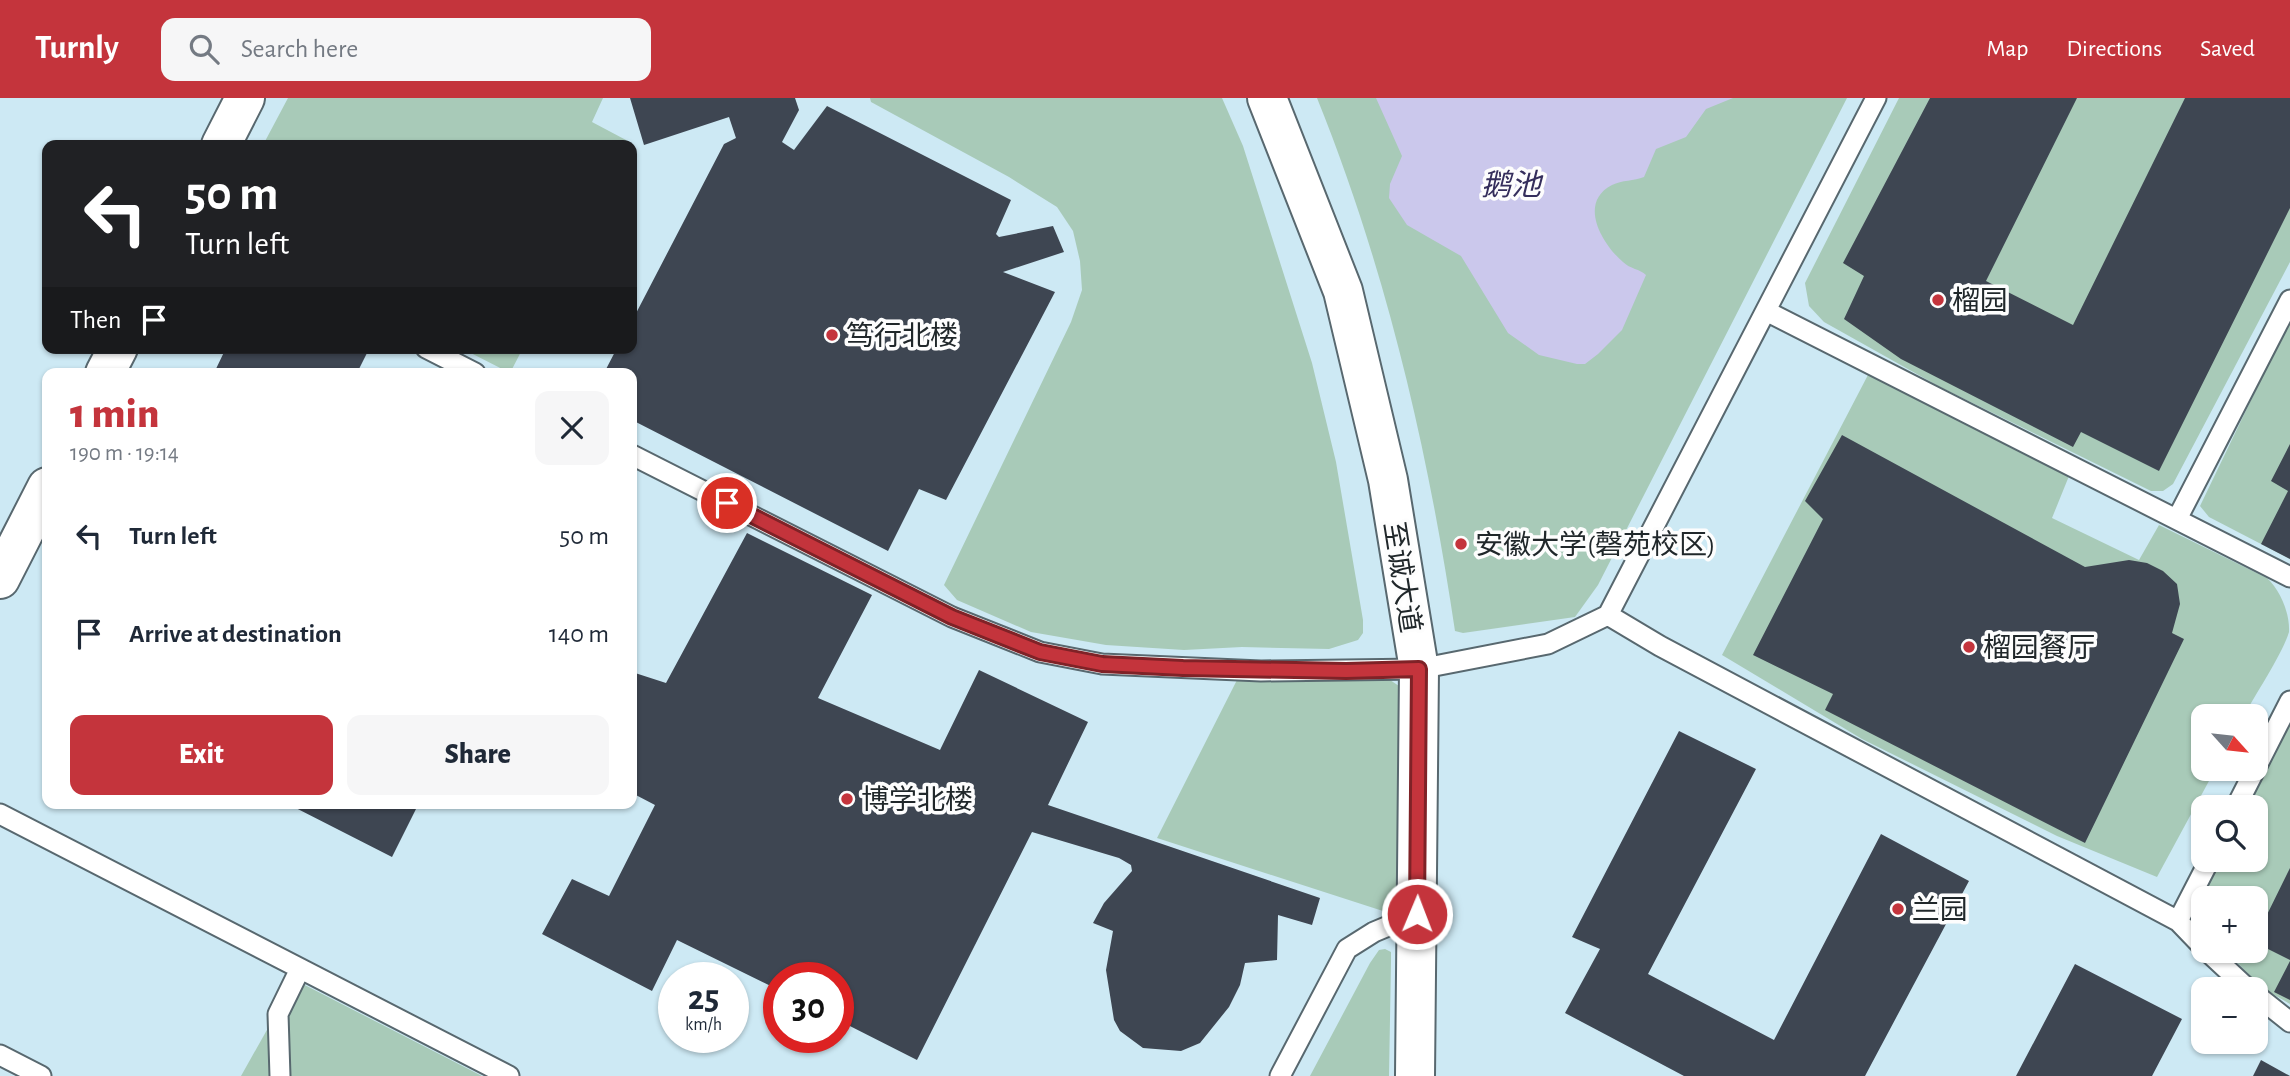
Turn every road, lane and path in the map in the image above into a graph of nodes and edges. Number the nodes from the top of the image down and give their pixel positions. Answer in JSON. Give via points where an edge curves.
{"nodes":[{"id":1,"x":245,"y":98,"type":"edge"},
{"id":2,"x":1267,"y":98,"type":"edge"},
{"id":3,"x":1876,"y":98,"type":"edge"},
{"id":4,"x":224,"y":140,"type":"edge"},
{"id":5,"x":2290,"y":300,"type":"edge"},
{"id":6,"x":1766,"y":311,"type":"junction"},
{"id":7,"x":438,"y":354,"type":"edge"},
{"id":8,"x":465,"y":368,"type":"edge"},
{"id":9,"x":637,"y":458,"type":"edge"},
{"id":10,"x":42,"y":497,"type":"edge"},
{"id":11,"x":2177,"y":519,"type":"junction"},
{"id":12,"x":2290,"y":577,"type":"edge"},
{"id":13,"x":0,"y":579,"type":"edge"},
{"id":14,"x":1608,"y":615,"type":"junction"},
{"id":15,"x":1419,"y":669,"type":"junction"},
{"id":16,"x":2290,"y":701,"type":"edge"},
{"id":17,"x":2242,"y":795,"type":"edge"},
{"id":18,"x":0,"y":814,"type":"edge"},
{"id":19,"x":2203,"y":872,"type":"edge"},
{"id":20,"x":1417,"y":914,"type":"junction"},
{"id":21,"x":2178,"y":921,"type":"junction"},
{"id":22,"x":2191,"y":934,"type":"edge"},
{"id":23,"x":2220,"y":963,"type":"edge"},
{"id":24,"x":300,"y":969,"type":"junction"},
{"id":25,"x":2235,"y":977,"type":"edge"},
{"id":26,"x":2268,"y":1005,"type":"edge"},
{"id":27,"x":2290,"y":1022,"type":"edge"},
{"id":28,"x":0,"y":1055,"type":"edge"},
{"id":29,"x":41,"y":1076,"type":"edge"},
{"id":30,"x":280,"y":1076,"type":"edge"},
{"id":31,"x":509,"y":1076,"type":"edge"},
{"id":32,"x":1280,"y":1076,"type":"edge"},
{"id":33,"x":1415,"y":1076,"type":"edge"}],
"edges":[{"from":1,"to":4,"type":"street"},
{"from":2,"to":15,"type":"street","name":"至诚大道","via":[[1343,291],[1388,480]]},
{"from":3,"to":6,"type":"lane"},
{"from":5,"to":11,"type":"lane"},
{"from":6,"to":11,"type":"lane"},
{"from":6,"to":14,"type":"lane"},
{"from":7,"to":8,"type":"lane"},
{"from":9,"to":15,"type":"lane","via":[[952,617],[1040,652],[1102,664],[1183,668]]},
{"from":10,"to":13,"type":"street"},
{"from":11,"to":12,"type":"lane"},
{"from":14,"to":15,"type":"lane","via":[[1548,644]]},
{"from":14,"to":21,"type":"lane"},
{"from":15,"to":20,"type":"street","name":"至诚大道"},
{"from":16,"to":17,"type":"lane"},
{"from":18,"to":24,"type":"lane"},
{"from":19,"to":21,"type":"lane"},
{"from":20,"to":32,"type":"lane","via":[[1347,949]]},
{"from":20,"to":33,"type":"street","name":"至诚大道"},
{"from":21,"to":22,"type":"lane"},
{"from":23,"to":25,"type":"lane"},
{"from":24,"to":30,"type":"lane","via":[[278,1013]]},
{"from":24,"to":31,"type":"lane"},
{"from":26,"to":27,"type":"lane"},
{"from":28,"to":29,"type":"lane"}]}
